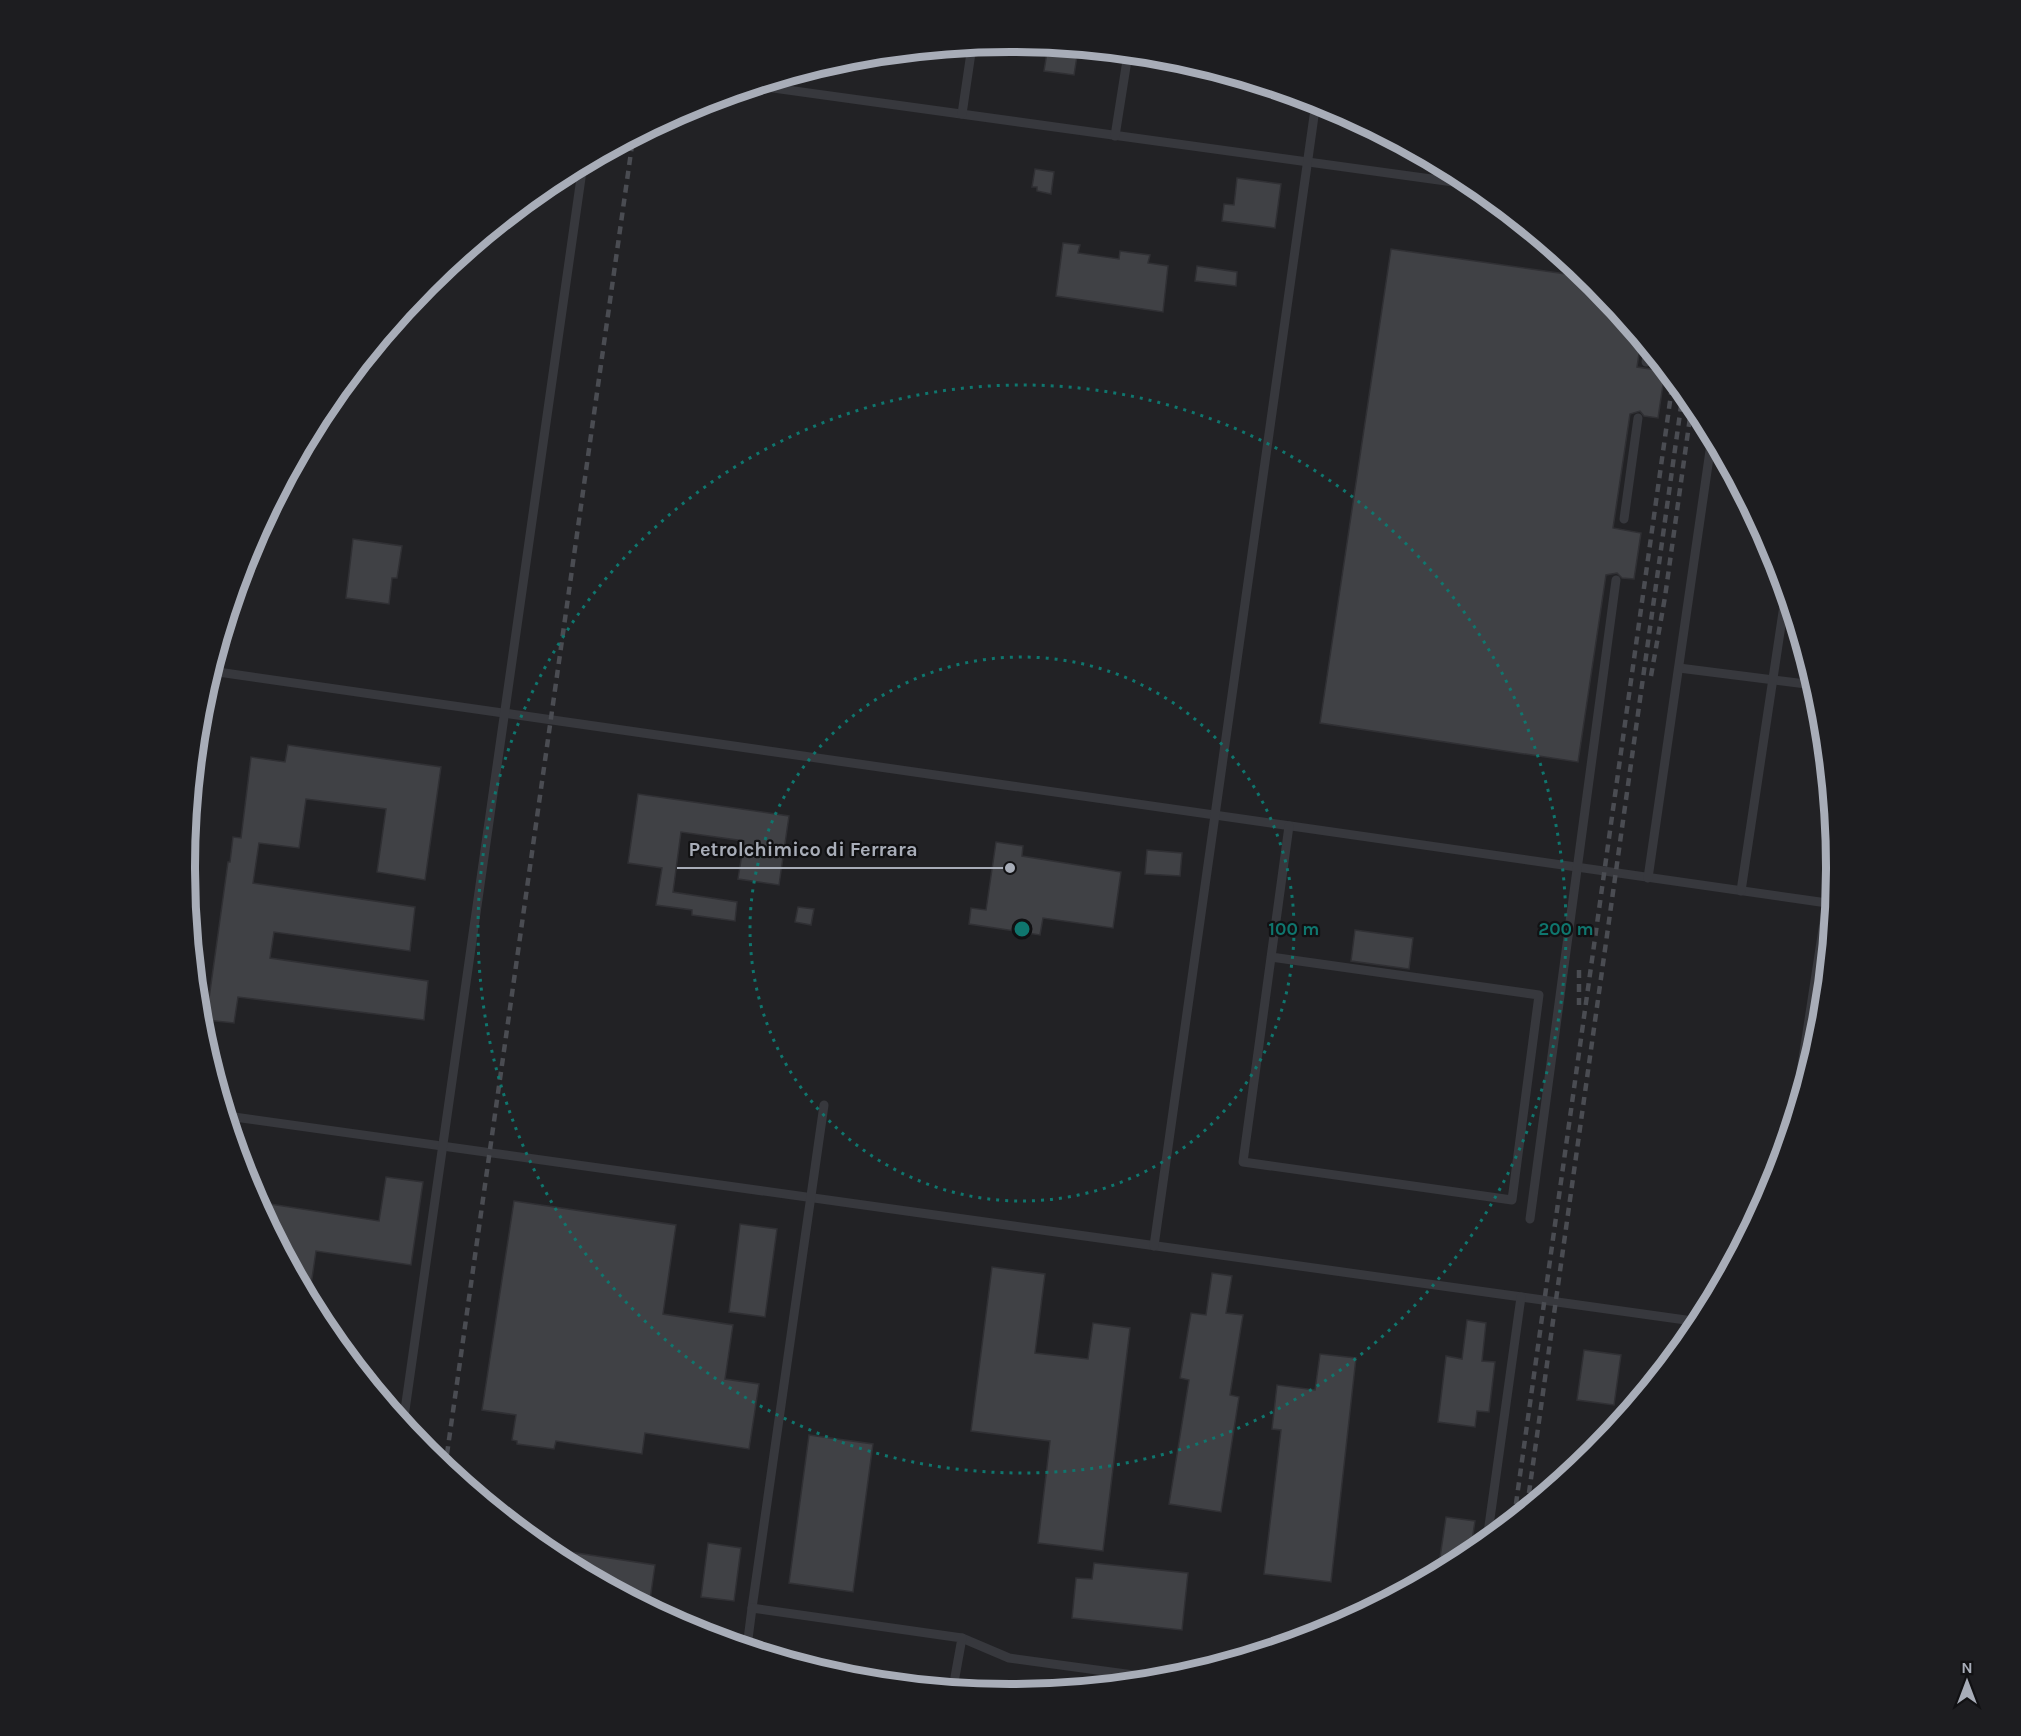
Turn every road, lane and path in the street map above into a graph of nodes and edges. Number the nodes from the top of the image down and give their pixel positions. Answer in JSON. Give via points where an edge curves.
{"nodes":[{"id":1,"x":971,"y":53,"type":"edge"},
{"id":2,"x":1127,"y":61,"type":"edge"},
{"id":3,"x":773,"y":88,"type":"edge"},
{"id":4,"x":1315,"y":112,"type":"edge"},
{"id":5,"x":962,"y":114,"type":"junction"},
{"id":6,"x":1115,"y":136,"type":"junction"},
{"id":7,"x":1307,"y":163,"type":"junction"},
{"id":8,"x":582,"y":174,"type":"edge"},
{"id":9,"x":1451,"y":182,"type":"edge"},
{"id":10,"x":1647,"y":359,"type":"edge"},
{"id":11,"x":1646,"y":362,"type":"dead end"},
{"id":12,"x":1638,"y":418,"type":"dead end"},
{"id":13,"x":1710,"y":449,"type":"edge"},
{"id":14,"x":1624,"y":519,"type":"dead end"},
{"id":15,"x":1616,"y":580,"type":"dead end"},
{"id":16,"x":1784,"y":608,"type":"edge"},
{"id":17,"x":1679,"y":668,"type":"junction"},
{"id":18,"x":219,"y":672,"type":"edge"},
{"id":19,"x":1772,"y":680,"type":"junction"},
{"id":20,"x":1804,"y":684,"type":"edge"},
{"id":21,"x":505,"y":713,"type":"junction"},
{"id":22,"x":1216,"y":815,"type":"junction"},
{"id":23,"x":1289,"y":826,"type":"junction"},
{"id":24,"x":1578,"y":867,"type":"junction"},
{"id":25,"x":1648,"y":878,"type":"junction"},
{"id":26,"x":1741,"y":891,"type":"junction"},
{"id":27,"x":1825,"y":903,"type":"edge"},
{"id":28,"x":1824,"y":925,"type":"edge"},
{"id":29,"x":1271,"y":957,"type":"junction"},
{"id":30,"x":1804,"y":1055,"type":"edge"},
{"id":31,"x":825,"y":1105,"type":"dead end"},
{"id":32,"x":234,"y":1117,"type":"edge"},
{"id":33,"x":443,"y":1146,"type":"junction"},
{"id":34,"x":812,"y":1198,"type":"junction"},
{"id":35,"x":1530,"y":1219,"type":"dead end"},
{"id":36,"x":1155,"y":1246,"type":"junction"},
{"id":37,"x":1521,"y":1297,"type":"junction"},
{"id":38,"x":1689,"y":1321,"type":"edge"},
{"id":39,"x":404,"y":1414,"type":"edge"},
{"id":40,"x":1489,"y":1528,"type":"edge"},
{"id":41,"x":752,"y":1608,"type":"junction"},
{"id":42,"x":962,"y":1638,"type":"junction"},
{"id":43,"x":748,"y":1640,"type":"edge"},
{"id":44,"x":1131,"y":1675,"type":"edge"},
{"id":45,"x":954,"y":1682,"type":"edge"}],
"edges":[{"from":1,"to":5,"type":"lane"},
{"from":2,"to":6,"type":"lane"},
{"from":3,"to":5,"type":"lane"},
{"from":4,"to":7,"type":"lane"},
{"from":5,"to":6,"type":"lane"},
{"from":6,"to":7,"type":"lane"},
{"from":7,"to":9,"type":"lane"},
{"from":7,"to":22,"type":"lane"},
{"from":8,"to":21,"type":"lane"},
{"from":10,"to":11,"type":"lane"},
{"from":12,"to":14,"type":"lane"},
{"from":13,"to":17,"type":"lane"},
{"from":15,"to":24,"type":"lane"},
{"from":16,"to":19,"type":"lane"},
{"from":17,"to":19,"type":"lane"},
{"from":17,"to":25,"type":"lane"},
{"from":18,"to":21,"type":"lane"},
{"from":19,"to":20,"type":"lane"},
{"from":19,"to":26,"type":"lane"},
{"from":21,"to":22,"type":"lane"},
{"from":21,"to":33,"type":"lane"},
{"from":22,"to":23,"type":"lane"},
{"from":22,"to":36,"type":"lane"},
{"from":23,"to":24,"type":"lane"},
{"from":23,"to":29,"type":"lane"},
{"from":24,"to":25,"type":"lane"},
{"from":24,"to":35,"type":"lane"},
{"from":25,"to":26,"type":"lane"},
{"from":26,"to":27,"type":"lane"},
{"from":28,"to":30,"type":"lane"},
{"from":29,"to":29,"type":"lane","via":[[1243,1162],[1512,1200],[1539,995]]},
{"from":31,"to":34,"type":"lane"},
{"from":32,"to":33,"type":"lane"},
{"from":33,"to":34,"type":"lane"},
{"from":33,"to":39,"type":"lane"},
{"from":34,"to":36,"type":"lane"},
{"from":34,"to":41,"type":"lane"},
{"from":36,"to":37,"type":"lane"},
{"from":37,"to":38,"type":"lane"},
{"from":37,"to":40,"type":"lane"},
{"from":41,"to":42,"type":"lane"},
{"from":41,"to":43,"type":"lane"},
{"from":42,"to":44,"type":"lane","via":[[1009,1658]]},
{"from":42,"to":45,"type":"lane"}]}
